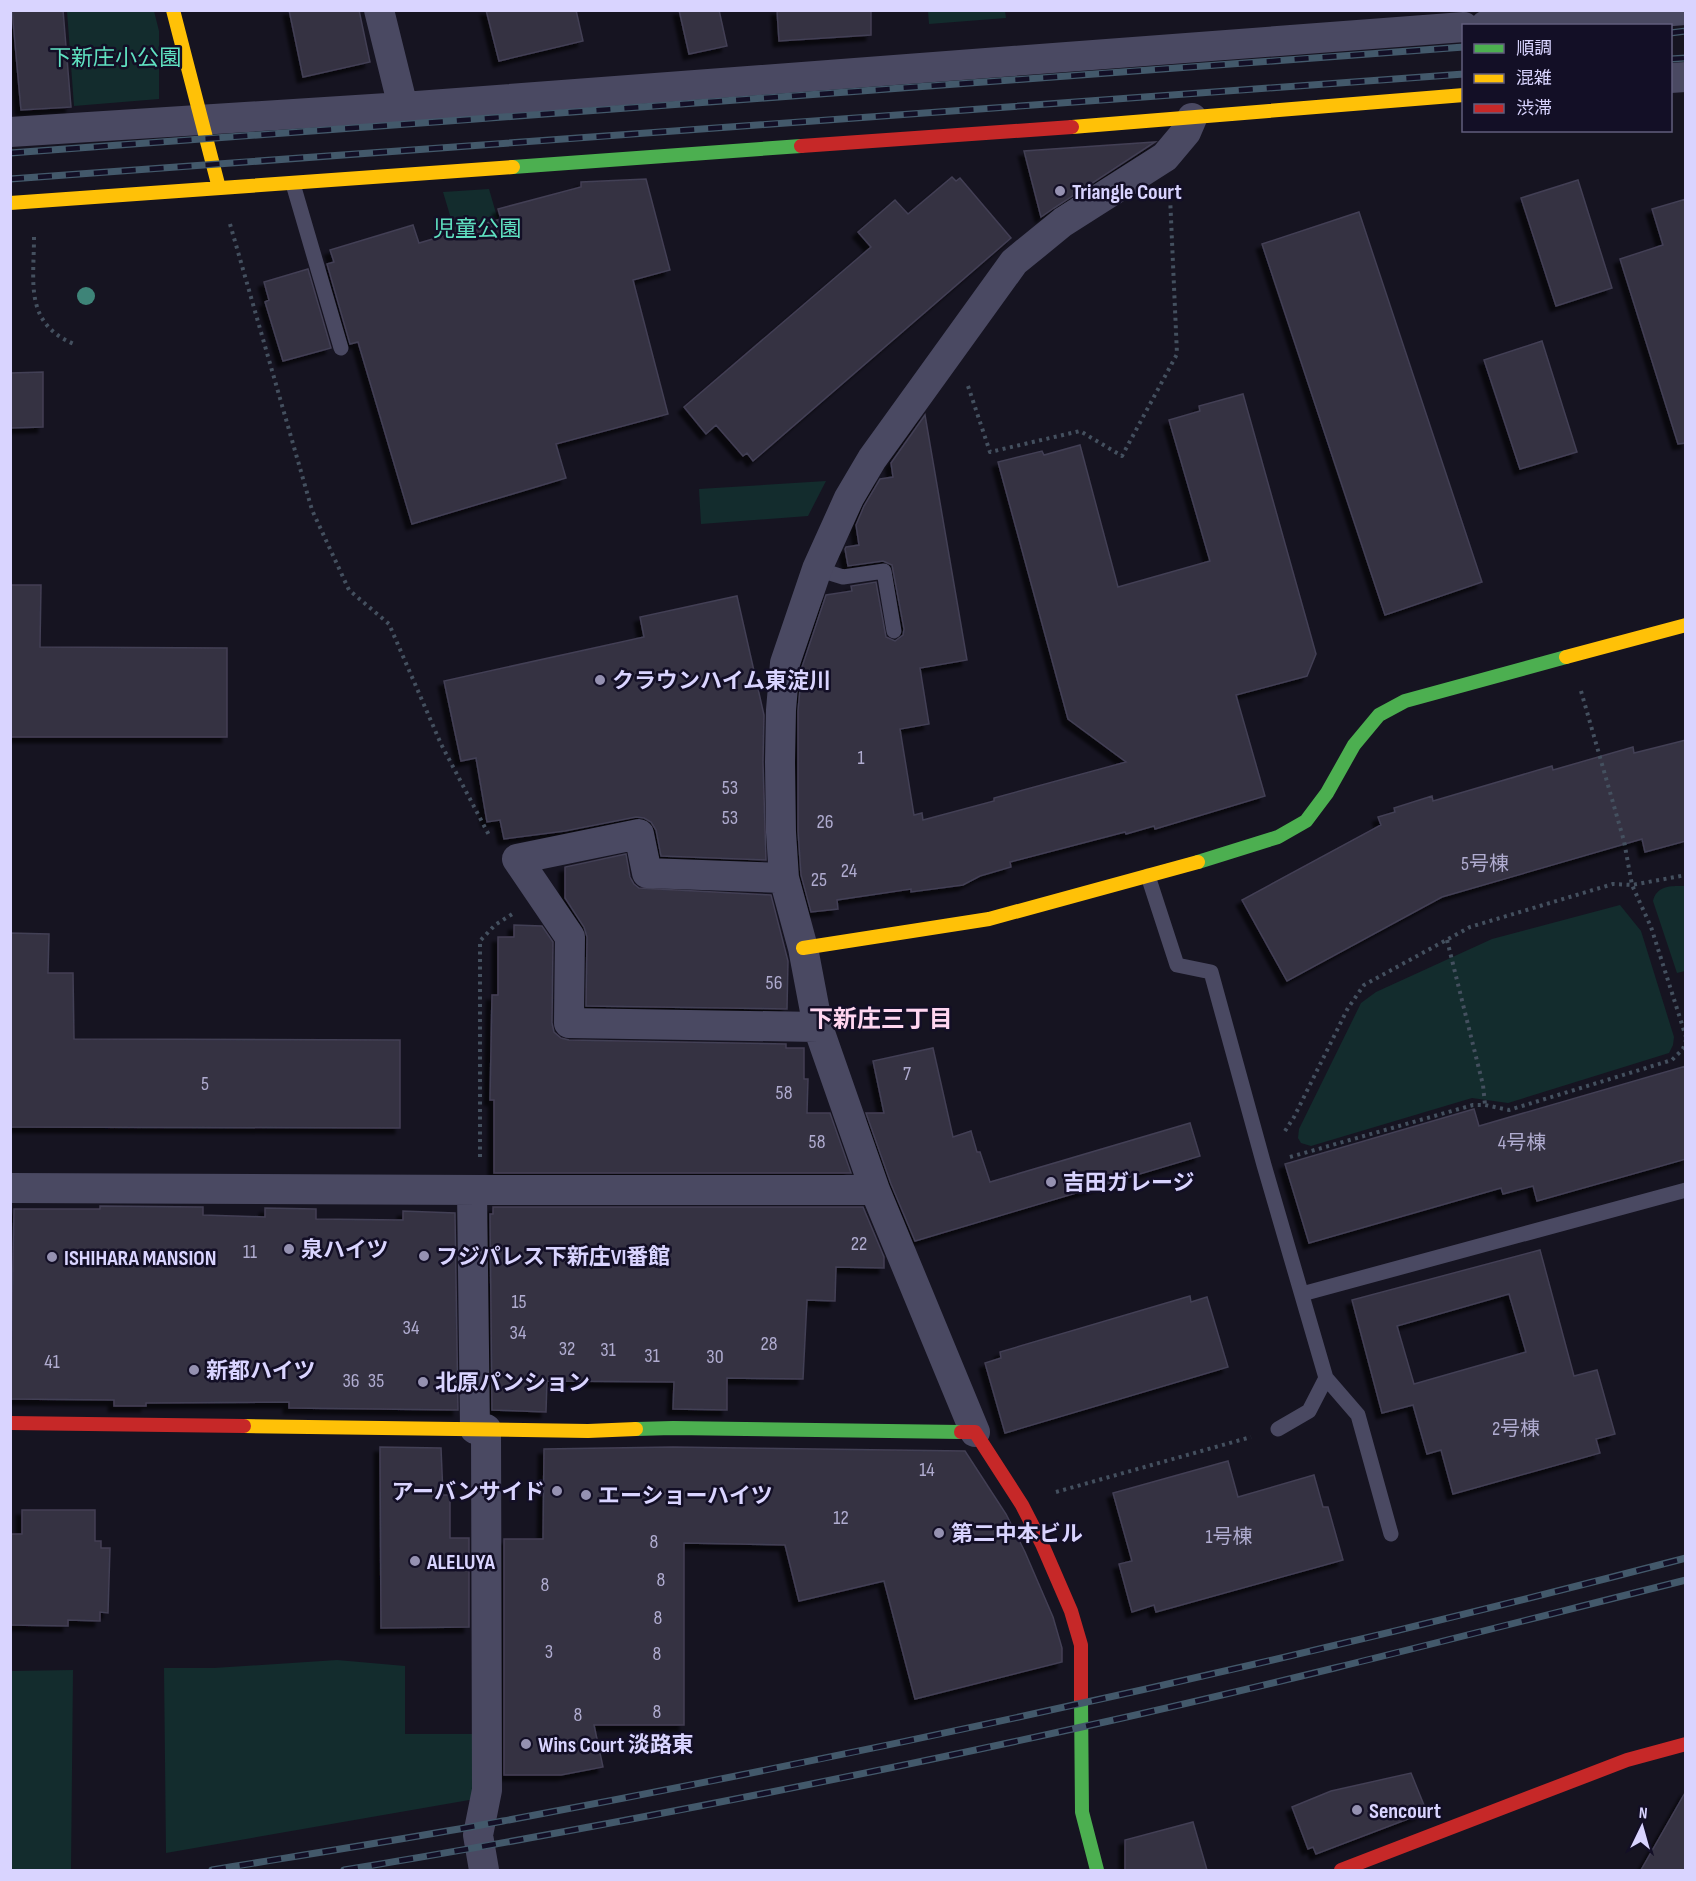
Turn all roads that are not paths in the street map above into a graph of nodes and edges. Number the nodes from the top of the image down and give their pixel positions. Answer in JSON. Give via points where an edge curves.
{"nodes":[{"id":1,"x":173,"y":10,"type":"edge"},
{"id":2,"x":379,"y":10,"type":"edge"},
{"id":3,"x":1685,"y":10,"type":"edge"},
{"id":4,"x":1588,"y":14,"type":"edge"},
{"id":5,"x":1385,"y":22,"type":"edge"},
{"id":6,"x":1502,"y":24,"type":"edge"},
{"id":7,"x":1462,"y":27,"type":"edge"},
{"id":8,"x":1462,"y":95,"type":"edge"},
{"id":9,"x":403,"y":107,"type":"junction"},
{"id":10,"x":1192,"y":118,"type":"junction"},
{"id":11,"x":201,"y":121,"type":"junction"},
{"id":12,"x":10,"y":132,"type":"edge"},
{"id":13,"x":293,"y":184,"type":"junction"},
{"id":14,"x":219,"y":188,"type":"junction"},
{"id":15,"x":10,"y":203,"type":"edge"},
{"id":16,"x":341,"y":348,"type":"dead end"},
{"id":17,"x":817,"y":569,"type":"junction"},
{"id":18,"x":1686,"y":625,"type":"edge"},
{"id":19,"x":894,"y":631,"type":"dead end"},
{"id":20,"x":1148,"y":876,"type":"junction"},
{"id":21,"x":784,"y":878,"type":"junction"},
{"id":22,"x":803,"y":948,"type":"junction"},
{"id":23,"x":818,"y":1026,"type":"junction"},
{"id":24,"x":10,"y":1188,"type":"edge"},
{"id":25,"x":476,"y":1190,"type":"junction"},
{"id":26,"x":875,"y":1190,"type":"junction"},
{"id":27,"x":1686,"y":1191,"type":"edge"},
{"id":28,"x":1302,"y":1294,"type":"junction"},
{"id":29,"x":1326,"y":1378,"type":"junction"},
{"id":30,"x":10,"y":1423,"type":"edge"},
{"id":31,"x":480,"y":1429,"type":"junction"},
{"id":32,"x":1278,"y":1429,"type":"road end"},
{"id":33,"x":975,"y":1432,"type":"junction"},
{"id":34,"x":1391,"y":1534,"type":"dead end"},
{"id":35,"x":1686,"y":1744,"type":"edge"},
{"id":36,"x":484,"y":1870,"type":"edge"},
{"id":37,"x":1097,"y":1870,"type":"edge"},
{"id":38,"x":1341,"y":1870,"type":"edge"}],
"edges":[{"from":1,"to":11,"type":"street"},
{"from":2,"to":9,"type":"street"},
{"from":3,"to":4,"type":"street"},
{"from":4,"to":6,"type":"street"},
{"from":5,"to":7,"type":"street"},
{"from":5,"to":9,"type":"street"},
{"from":8,"to":10,"type":"street"},
{"from":9,"to":11,"type":"street"},
{"from":10,"to":13,"type":"street"},
{"from":10,"to":17,"type":"street","via":[[1186,132],[1165,157],[1063,222],[1014,262],[872,459],[849,498]]},
{"from":11,"to":12,"type":"street"},
{"from":11,"to":14,"type":"street"},
{"from":13,"to":14,"type":"street"},
{"from":13,"to":16,"type":"lane"},
{"from":14,"to":15,"type":"street"},
{"from":17,"to":19,"type":"lane","via":[[843,577],[884,571]]},
{"from":17,"to":21,"type":"street","via":[[785,663],[780,751]]},
{"from":18,"to":20,"type":"street","via":[[1405,701],[1378,715],[1306,821],[1278,837]]},
{"from":20,"to":22,"type":"street","via":[[989,919]]},
{"from":20,"to":28,"type":"lane","via":[[1177,965],[1211,972]]},
{"from":21,"to":22,"type":"street"},
{"from":21,"to":23,"type":"street","via":[[647,873],[639,834],[517,859],[570,937],[569,1023]]},
{"from":22,"to":23,"type":"street"},
{"from":23,"to":26,"type":"street"},
{"from":24,"to":25,"type":"street"},
{"from":25,"to":26,"type":"street"},
{"from":25,"to":31,"type":"street"},
{"from":26,"to":33,"type":"street"},
{"from":27,"to":28,"type":"lane"},
{"from":28,"to":29,"type":"lane"},
{"from":29,"to":32,"type":"lane","via":[[1309,1411]]},
{"from":29,"to":34,"type":"lane","via":[[1358,1415]]},
{"from":30,"to":31,"type":"street"},
{"from":31,"to":33,"type":"street"},
{"from":31,"to":36,"type":"street","via":[[487,1790],[478,1835]]},
{"from":33,"to":37,"type":"street","via":[[1042,1544],[1081,1645],[1082,1812]]},
{"from":35,"to":38,"type":"street","via":[[1627,1760]]}]}
